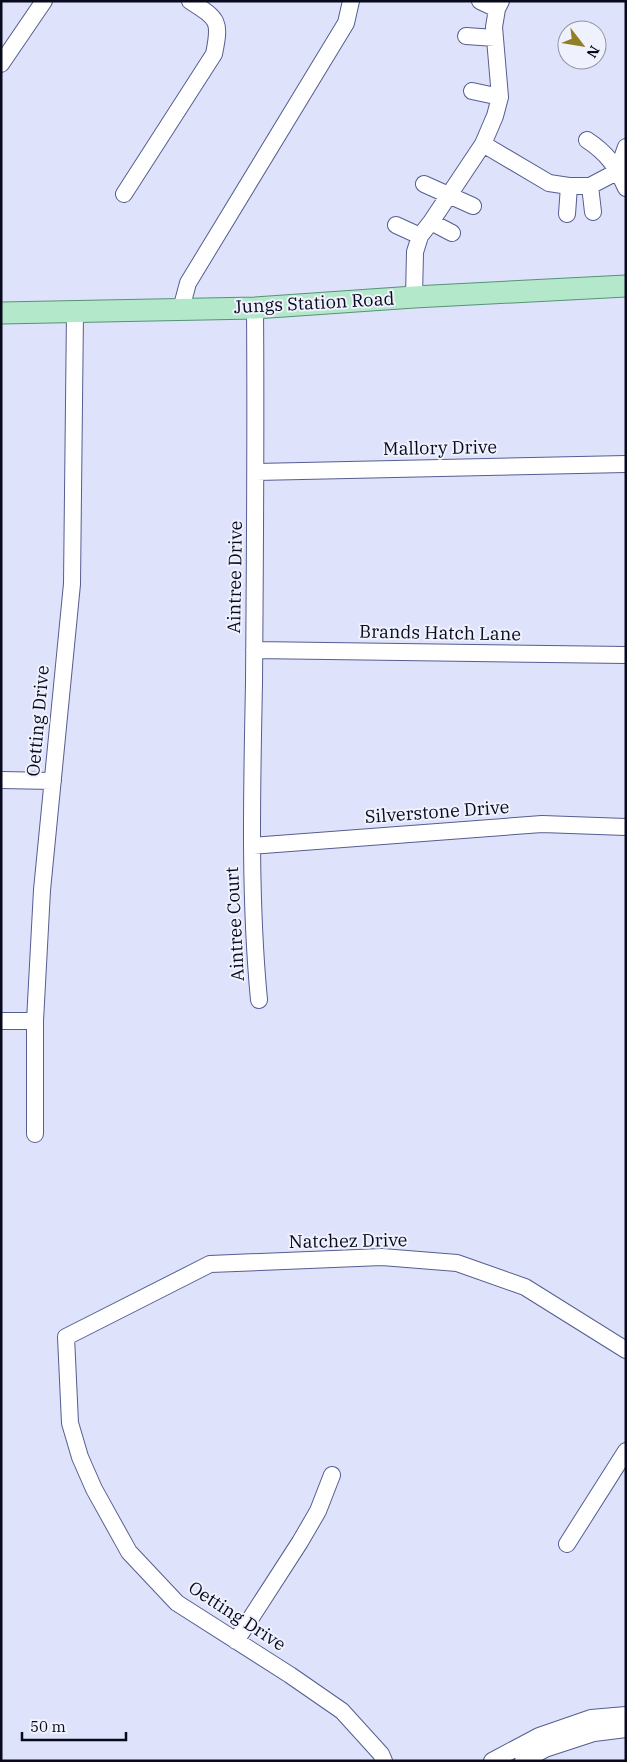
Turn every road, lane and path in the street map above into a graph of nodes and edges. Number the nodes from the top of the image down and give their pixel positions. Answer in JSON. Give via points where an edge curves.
{"nodes":[{"id":1,"x":44,"y":1,"type":"edge"},
{"id":2,"x":190,"y":1,"type":"edge"},
{"id":3,"x":351,"y":1,"type":"edge"},
{"id":4,"x":480,"y":1,"type":"edge"},
{"id":5,"x":499,"y":5,"type":"edge"},
{"id":6,"x":466,"y":36,"type":"dead end"},
{"id":7,"x":495,"y":38,"type":"junction"},
{"id":8,"x":1,"y":64,"type":"edge"},
{"id":9,"x":472,"y":92,"type":"dead end"},
{"id":10,"x":500,"y":97,"type":"junction"},
{"id":11,"x":587,"y":140,"type":"dead end"},
{"id":12,"x":483,"y":144,"type":"junction"},
{"id":13,"x":626,"y":146,"type":"edge"},
{"id":14,"x":623,"y":170,"type":"edge"},
{"id":15,"x":424,"y":184,"type":"dead end"},
{"id":16,"x":569,"y":186,"type":"junction"},
{"id":17,"x":590,"y":186,"type":"junction"},
{"id":18,"x":626,"y":188,"type":"edge"},
{"id":19,"x":124,"y":194,"type":"dead end"},
{"id":20,"x":450,"y":196,"type":"junction"},
{"id":21,"x":473,"y":206,"type":"dead end"},
{"id":22,"x":593,"y":212,"type":"dead end"},
{"id":23,"x":567,"y":214,"type":"dead end"},
{"id":24,"x":431,"y":222,"type":"junction"},
{"id":25,"x":396,"y":225,"type":"dead end"},
{"id":26,"x":452,"y":233,"type":"dead end"},
{"id":27,"x":420,"y":236,"type":"junction"},
{"id":28,"x":626,"y":286,"type":"edge"},
{"id":29,"x":414,"y":297,"type":"junction"},
{"id":30,"x":256,"y":308,"type":"junction"},
{"id":31,"x":181,"y":310,"type":"junction"},
{"id":32,"x":75,"y":312,"type":"junction"},
{"id":33,"x":1,"y":313,"type":"edge"},
{"id":34,"x":626,"y":464,"type":"edge"},
{"id":35,"x":256,"y":472,"type":"junction"},
{"id":36,"x":254,"y":650,"type":"junction"},
{"id":37,"x":626,"y":655,"type":"edge"},
{"id":38,"x":1,"y":780,"type":"edge"},
{"id":39,"x":53,"y":781,"type":"junction"},
{"id":40,"x":626,"y":827,"type":"edge"},
{"id":41,"x":252,"y":846,"type":"junction"},
{"id":42,"x":259,"y":1000,"type":"dead end"},
{"id":43,"x":1,"y":1021,"type":"edge"},
{"id":44,"x":35,"y":1021,"type":"junction"},
{"id":45,"x":35,"y":1134,"type":"dead end"},
{"id":46,"x":66,"y":1337,"type":"joint"},
{"id":47,"x":626,"y":1350,"type":"edge"},
{"id":48,"x":626,"y":1451,"type":"edge"},
{"id":49,"x":332,"y":1475,"type":"dead end"},
{"id":50,"x":567,"y":1544,"type":"dead end"},
{"id":51,"x":236,"y":1641,"type":"junction"},
{"id":52,"x":626,"y":1715,"type":"edge"},
{"id":53,"x":626,"y":1730,"type":"edge"},
{"id":54,"x":384,"y":1761,"type":"edge"},
{"id":55,"x":492,"y":1761,"type":"edge"},
{"id":56,"x":523,"y":1761,"type":"edge"}],
"edges":[{"from":1,"to":8,"type":"street"},
{"from":2,"to":19,"type":"street","via":[[212,15],[217,26],[214,54]]},
{"from":3,"to":31,"type":"street","via":[[346,23],[188,283]]},
{"from":4,"to":5,"type":"street"},
{"from":5,"to":7,"type":"street"},
{"from":6,"to":7,"type":"street"},
{"from":7,"to":10,"type":"street"},
{"from":9,"to":10,"type":"street"},
{"from":10,"to":12,"type":"street"},
{"from":11,"to":14,"type":"street"},
{"from":12,"to":16,"type":"street","via":[[549,182]]},
{"from":12,"to":20,"type":"street"},
{"from":13,"to":14,"type":"street"},
{"from":14,"to":17,"type":"street"},
{"from":14,"to":18,"type":"street"},
{"from":15,"to":20,"type":"street"},
{"from":16,"to":17,"type":"street"},
{"from":16,"to":23,"type":"street"},
{"from":17,"to":22,"type":"street"},
{"from":20,"to":21,"type":"street"},
{"from":20,"to":24,"type":"street"},
{"from":24,"to":26,"type":"street"},
{"from":24,"to":27,"type":"street"},
{"from":25,"to":27,"type":"street"},
{"from":27,"to":29,"type":"street","via":[[415,252]]},
{"from":28,"to":29,"type":"main road","name":"Jungs Station Road"},
{"from":29,"to":30,"type":"main road","name":"Jungs Station Road"},
{"from":30,"to":31,"type":"main road","name":"Jungs Station Road"},
{"from":30,"to":35,"type":"street","name":"Aintree Drive"},
{"from":31,"to":32,"type":"main road","name":"Jungs Station Road"},
{"from":32,"to":33,"type":"main road","name":"Jungs Station Road"},
{"from":32,"to":39,"type":"street","name":"Oetting Drive","via":[[72,584]]},
{"from":34,"to":35,"type":"street","name":"Mallory Drive"},
{"from":35,"to":36,"type":"street","name":"Aintree Drive"},
{"from":36,"to":37,"type":"street","name":"Brands Hatch Lane"},
{"from":36,"to":41,"type":"street","name":"Aintree Drive"},
{"from":38,"to":39,"type":"street"},
{"from":39,"to":44,"type":"street","name":"Oetting Drive","via":[[42,890]]},
{"from":40,"to":41,"type":"street","name":"Silverstone Drive","via":[[542,824]]},
{"from":41,"to":42,"type":"street","name":"Aintree Court","via":[[254,947]]},
{"from":43,"to":44,"type":"street"},
{"from":44,"to":45,"type":"street","name":"Oetting Drive"},
{"from":46,"to":47,"type":"street","name":"Natchez Drive","via":[[210,1264],[382,1257],[457,1263],[525,1286]]},
{"from":46,"to":51,"type":"street","name":"Oetting Drive","via":[[70,1423],[94,1489],[129,1552],[177,1603]]},
{"from":48,"to":50,"type":"street"},
{"from":49,"to":51,"type":"street","via":[[318,1511]]},
{"from":51,"to":54,"type":"street","name":"Oetting Drive","via":[[342,1711]]},
{"from":52,"to":55,"type":"street","via":[[591,1718],[548,1733]]},
{"from":53,"to":56,"type":"street","via":[[594,1733],[545,1749]]}]}
